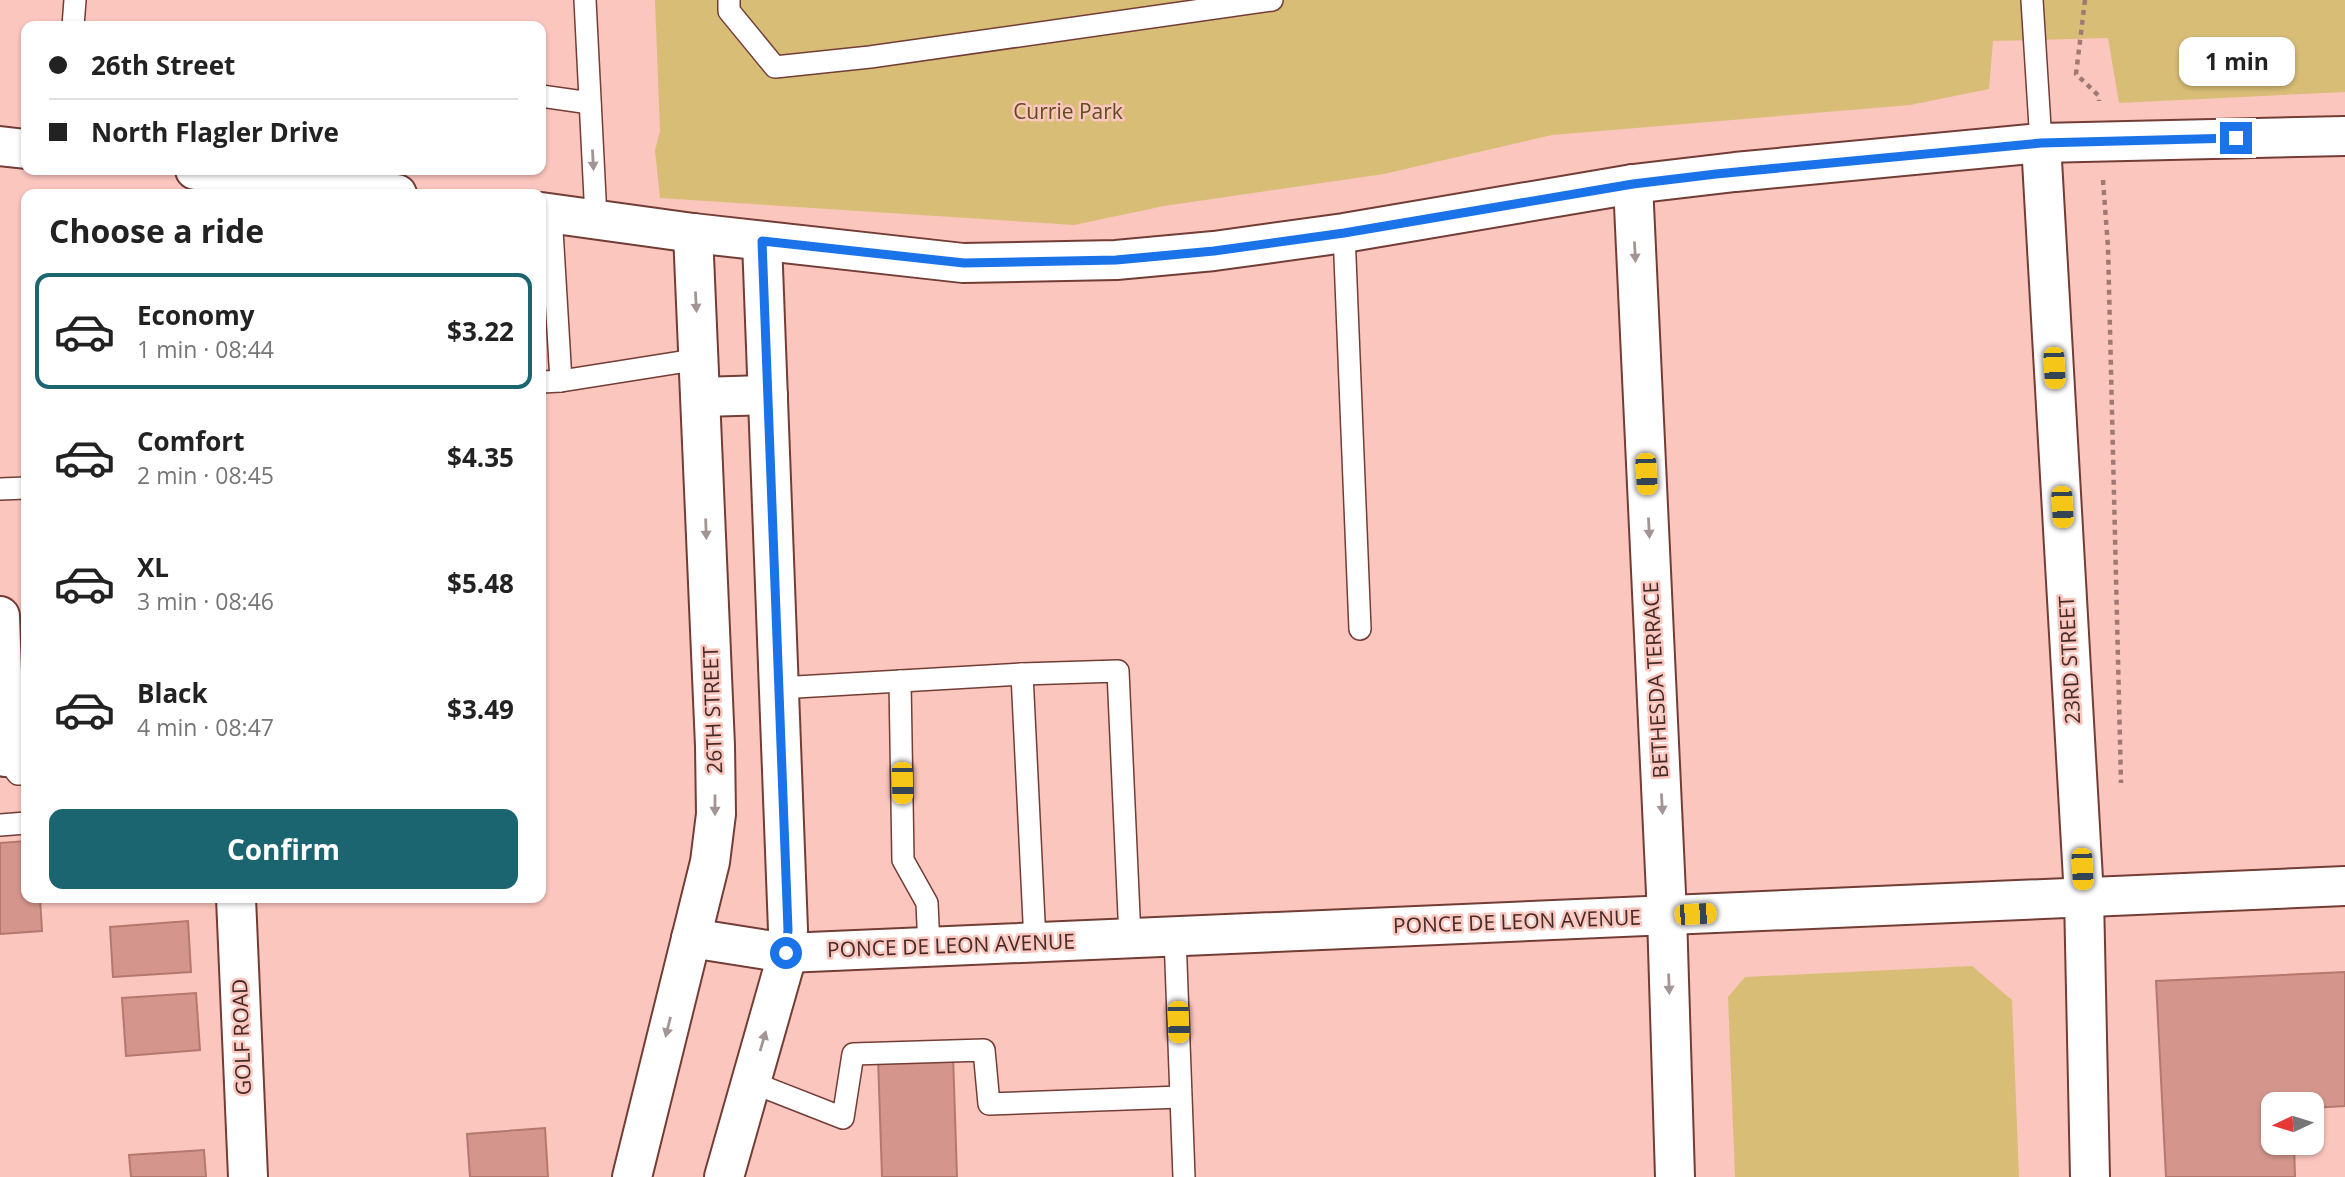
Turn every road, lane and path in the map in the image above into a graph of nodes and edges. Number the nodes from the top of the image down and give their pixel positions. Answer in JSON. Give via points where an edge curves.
{"nodes":[{"id":1,"x":75,"y":0,"type":"edge"},
{"id":2,"x":585,"y":0,"type":"edge"},
{"id":3,"x":729,"y":0,"type":"edge"},
{"id":4,"x":1272,"y":0,"type":"edge"},
{"id":5,"x":2032,"y":0,"type":"edge"},
{"id":6,"x":2085,"y":0,"type":"edge"},
{"id":7,"x":73,"y":21,"type":"edge"},
{"id":8,"x":2099,"y":96,"type":"dead end"},
{"id":9,"x":546,"y":97,"type":"edge"},
{"id":10,"x":590,"y":103,"type":"junction"},
{"id":11,"x":2345,"y":136,"type":"edge"},
{"id":12,"x":2101,"y":141,"type":"junction"},
{"id":13,"x":2041,"y":143,"type":"junction"},
{"id":14,"x":0,"y":146,"type":"edge"},
{"id":15,"x":21,"y":148,"type":"edge"},
{"id":16,"x":237,"y":175,"type":"edge"},
{"id":17,"x":1633,"y":184,"type":"junction"},
{"id":18,"x":355,"y":189,"type":"edge"},
{"id":19,"x":546,"y":212,"type":"edge"},
{"id":20,"x":596,"y":218,"type":"junction"},
{"id":21,"x":693,"y":233,"type":"junction"},
{"id":22,"x":1344,"y":233,"type":"junction"},
{"id":23,"x":762,"y":241,"type":"junction"},
{"id":24,"x":699,"y":359,"type":"junction"},
{"id":25,"x":551,"y":382,"type":"edge"},
{"id":26,"x":768,"y":395,"type":"junction"},
{"id":27,"x":701,"y":397,"type":"junction"},
{"id":28,"x":21,"y":488,"type":"edge"},
{"id":29,"x":0,"y":489,"type":"edge"},
{"id":30,"x":0,"y":616,"type":"edge"},
{"id":31,"x":1360,"y":629,"type":"dead end"},
{"id":32,"x":1022,"y":674,"type":"junction"},
{"id":33,"x":900,"y":681,"type":"junction"},
{"id":34,"x":779,"y":688,"type":"junction"},
{"id":35,"x":16,"y":765,"type":"edge"},
{"id":36,"x":2122,"y":797,"type":"dead end"},
{"id":37,"x":21,"y":823,"type":"edge"},
{"id":38,"x":0,"y":825,"type":"edge"},
{"id":39,"x":2345,"y":886,"type":"edge"},
{"id":40,"x":2084,"y":897,"type":"junction"},
{"id":41,"x":236,"y":903,"type":"edge"},
{"id":42,"x":1667,"y":915,"type":"junction"},
{"id":43,"x":1175,"y":936,"type":"junction"},
{"id":44,"x":691,"y":938,"type":"junction"},
{"id":45,"x":1130,"y":938,"type":"junction"},
{"id":46,"x":1035,"y":942,"type":"junction"},
{"id":47,"x":929,"y":947,"type":"junction"},
{"id":48,"x":786,"y":953,"type":"junction"},
{"id":49,"x":751,"y":1082,"type":"junction"},
{"id":50,"x":1180,"y":1097,"type":"junction"},
{"id":51,"x":248,"y":1177,"type":"edge"},
{"id":52,"x":632,"y":1177,"type":"edge"},
{"id":53,"x":724,"y":1177,"type":"edge"},
{"id":54,"x":1184,"y":1177,"type":"edge"},
{"id":55,"x":1675,"y":1177,"type":"edge"},
{"id":56,"x":2090,"y":1177,"type":"edge"}],
"edges":[{"from":1,"to":7,"type":"lane"},
{"from":2,"to":10,"type":"lane"},
{"from":3,"to":4,"type":"lane","via":[[729,11],[775,67]]},
{"from":5,"to":13,"type":"lane"},
{"from":6,"to":8,"type":"path","via":[[2076,74]]},
{"from":9,"to":10,"type":"lane"},
{"from":10,"to":20,"type":"lane","one_way":true},
{"from":11,"to":12,"type":"street"},
{"from":12,"to":13,"type":"street"},
{"from":12,"to":36,"type":"path","via":[[2108,247]]},
{"from":13,"to":17,"type":"street"},
{"from":13,"to":40,"type":"street","name":"23RD STREET"},
{"from":14,"to":15,"type":"street"},
{"from":16,"to":18,"type":"street"},
{"from":17,"to":22,"type":"street"},
{"from":17,"to":42,"type":"street","name":"BETHESDA TERRACE","one_way":true},
{"from":19,"to":20,"type":"street"},
{"from":19,"to":25,"type":"lane"},
{"from":20,"to":21,"type":"street"},
{"from":21,"to":23,"type":"street"},
{"from":21,"to":24,"type":"street","name":"26TH STREET","one_way":true},
{"from":22,"to":23,"type":"street","via":[[1116,260],[964,263]]},
{"from":22,"to":31,"type":"lane"},
{"from":23,"to":26,"type":"street"},
{"from":24,"to":25,"type":"lane"},
{"from":24,"to":27,"type":"street","name":"26TH STREET"},
{"from":26,"to":27,"type":"street"},
{"from":26,"to":34,"type":"street"},
{"from":27,"to":44,"type":"street","name":"26TH STREET","one_way":true,"via":[[716,814],[710,862]]},
{"from":28,"to":29,"type":"lane"},
{"from":30,"to":35,"type":"street"},
{"from":32,"to":33,"type":"lane"},
{"from":32,"to":45,"type":"lane","via":[[1118,671]]},
{"from":32,"to":46,"type":"lane"},
{"from":33,"to":34,"type":"lane"},
{"from":33,"to":47,"type":"lane","via":[[903,860],[927,903]]},
{"from":34,"to":48,"type":"street"},
{"from":37,"to":38,"type":"lane"},
{"from":39,"to":40,"type":"street","name":"PONCE DE LEON AVENUE"},
{"from":40,"to":42,"type":"street","name":"PONCE DE LEON AVENUE"},
{"from":40,"to":56,"type":"street","name":"23RD STREET"},
{"from":41,"to":51,"type":"street","name":"GOLF ROAD"},
{"from":42,"to":43,"type":"street","name":"PONCE DE LEON AVENUE"},
{"from":42,"to":55,"type":"street","name":"BETHESDA TERRACE","one_way":true},
{"from":43,"to":45,"type":"street","name":"PONCE DE LEON AVENUE"},
{"from":43,"to":50,"type":"lane"},
{"from":44,"to":48,"type":"street","name":"PONCE DE LEON AVENUE"},
{"from":44,"to":52,"type":"street","name":"26TH STREET","one_way":true},
{"from":45,"to":46,"type":"street","name":"PONCE DE LEON AVENUE"},
{"from":46,"to":47,"type":"street","name":"PONCE DE LEON AVENUE"},
{"from":47,"to":48,"type":"street","name":"PONCE DE LEON AVENUE"},
{"from":49,"to":48,"type":"street","one_way":true},
{"from":49,"to":50,"type":"lane","via":[[843,1118],[853,1054],[984,1050],[989,1104]]},
{"from":49,"to":53,"type":"street"},
{"from":50,"to":54,"type":"lane"}]}
